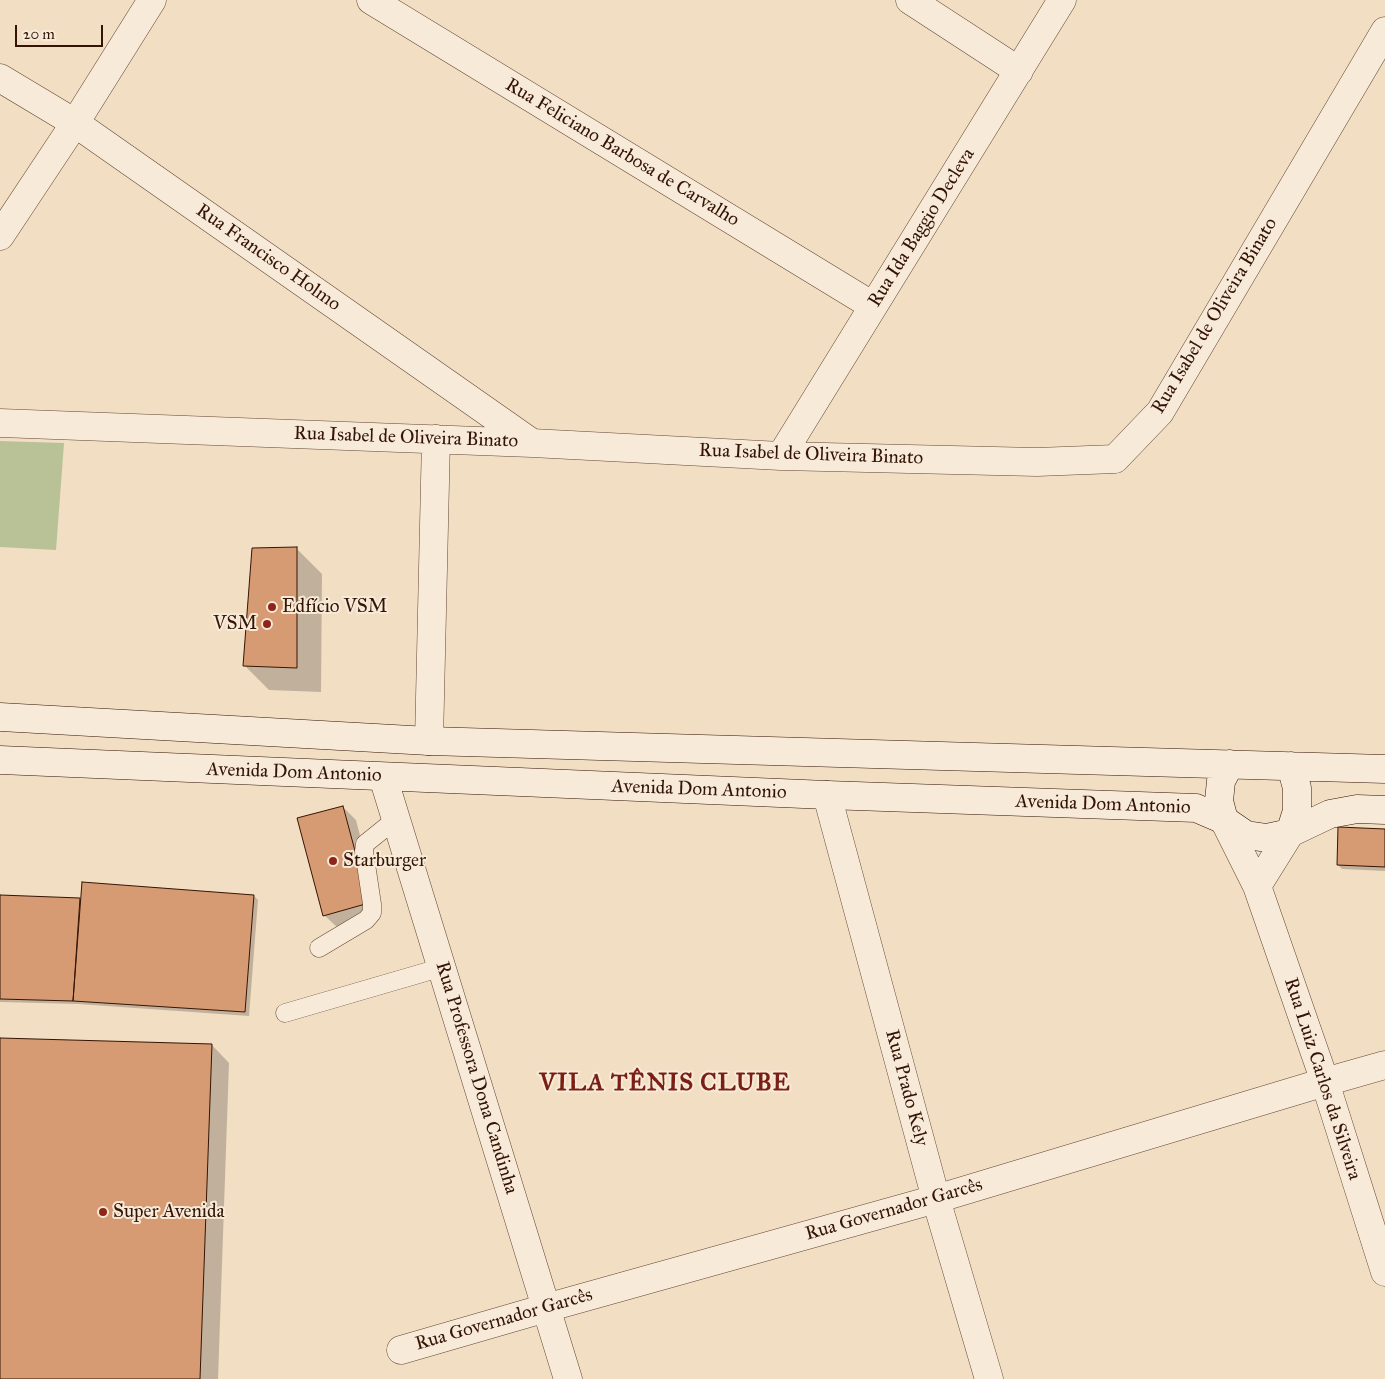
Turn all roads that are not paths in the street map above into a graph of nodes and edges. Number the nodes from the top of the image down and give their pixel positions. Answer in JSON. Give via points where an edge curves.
{"nodes":[{"id":1,"x":152,"y":0,"type":"edge"},
{"id":2,"x":371,"y":0,"type":"edge"},
{"id":3,"x":910,"y":0,"type":"edge"},
{"id":4,"x":1062,"y":0,"type":"edge"},
{"id":5,"x":1385,"y":31,"type":"edge"},
{"id":6,"x":1019,"y":71,"type":"junction"},
{"id":7,"x":0,"y":78,"type":"edge"},
{"id":8,"x":75,"y":123,"type":"junction"},
{"id":9,"x":0,"y":236,"type":"edge"},
{"id":10,"x":874,"y":306,"type":"junction"},
{"id":11,"x":0,"y":423,"type":"edge"},
{"id":12,"x":436,"y":439,"type":"junction"},
{"id":13,"x":532,"y":443,"type":"junction"},
{"id":14,"x":781,"y":456,"type":"junction"},
{"id":15,"x":0,"y":717,"type":"edge"},
{"id":16,"x":428,"y":741,"type":"junction"},
{"id":17,"x":0,"y":760,"type":"edge"},
{"id":18,"x":1230,"y":764,"type":"junction"},
{"id":19,"x":1291,"y":766,"type":"junction"},
{"id":20,"x":1385,"y":768,"type":"edge"},
{"id":21,"x":384,"y":777,"type":"junction"},
{"id":22,"x":827,"y":796,"type":"junction"},
{"id":23,"x":1385,"y":810,"type":"edge"},
{"id":24,"x":396,"y":819,"type":"junction"},
{"id":25,"x":1224,"y":820,"type":"junction"},
{"id":26,"x":1290,"y":833,"type":"junction"},
{"id":27,"x":1257,"y":886,"type":"junction"},
{"id":28,"x":319,"y":948,"type":"dead end"},
{"id":29,"x":443,"y":967,"type":"junction"},
{"id":30,"x":285,"y":1013,"type":"dead end"},
{"id":31,"x":1385,"y":1065,"type":"edge"},
{"id":32,"x":1324,"y":1082,"type":"junction"},
{"id":33,"x":936,"y":1198,"type":"junction"},
{"id":34,"x":1385,"y":1272,"type":"edge"},
{"id":35,"x":546,"y":1308,"type":"junction"},
{"id":36,"x":401,"y":1350,"type":"dead end"},
{"id":37,"x":568,"y":1379,"type":"edge"},
{"id":38,"x":989,"y":1379,"type":"edge"}],
"edges":[{"from":1,"to":8,"type":"street"},
{"from":2,"to":10,"type":"street","name":"Rua Feliciano Barbosa de Carvalho"},
{"from":3,"to":6,"type":"street"},
{"from":4,"to":6,"type":"street","name":"Rua Ida Baggio Decleva"},
{"from":5,"to":14,"type":"street","name":"Rua Isabel de Oliveira Binato","via":[[1160,412],[1115,459],[1037,462]]},
{"from":6,"to":10,"type":"street","name":"Rua Ida Baggio Decleva"},
{"from":7,"to":8,"type":"street","name":"Rua Francisco Holmo"},
{"from":8,"to":9,"type":"street"},
{"from":8,"to":13,"type":"street","name":"Rua Francisco Holmo"},
{"from":10,"to":14,"type":"street","name":"Rua Ida Baggio Decleva"},
{"from":11,"to":12,"type":"street","name":"Rua Isabel de Oliveira Binato"},
{"from":12,"to":13,"type":"street","name":"Rua Isabel de Oliveira Binato"},
{"from":12,"to":16,"type":"street"},
{"from":13,"to":14,"type":"street","name":"Rua Isabel de Oliveira Binato"},
{"from":15,"to":16,"type":"street","name":"Avenida Dom Antonio"},
{"from":16,"to":18,"type":"street","name":"Avenida Dom Antonio"},
{"from":17,"to":21,"type":"street","name":"Avenida Dom Antonio"},
{"from":18,"to":19,"type":"street","name":"Avenida Dom Antonio"},
{"from":18,"to":25,"type":"street","via":[[1221,781],[1219,801]]},
{"from":19,"to":20,"type":"street","name":"Avenida Dom Antonio"},
{"from":19,"to":26,"type":"street","via":[[1297,788],[1297,811]]},
{"from":21,"to":22,"type":"street","name":"Avenida Dom Antonio"},
{"from":21,"to":24,"type":"street","name":"Rua Professora Dona Candinha"},
{"from":22,"to":25,"type":"street","name":"Avenida Dom Antonio","via":[[1196,808]]},
{"from":22,"to":33,"type":"street","name":"Rua Prado Kely"},
{"from":23,"to":26,"type":"street","name":"Avenida Dom Antonio","via":[[1357,809],[1330,814]]},
{"from":24,"to":28,"type":"lane","via":[[365,844],[372,913],[366,920]]},
{"from":24,"to":29,"type":"street","name":"Rua Professora Dona Candinha"},
{"from":25,"to":26,"type":"street","name":"Avenida Dom Antonio","via":[[1246,835],[1266,838]]},
{"from":25,"to":27,"type":"street","name":"Rua Luiz Carlos da Silveira"},
{"from":26,"to":27,"type":"street"},
{"from":27,"to":32,"type":"street","name":"Rua Luiz Carlos da Silveira"},
{"from":29,"to":30,"type":"lane"},
{"from":29,"to":35,"type":"street","name":"Rua Professora Dona Candinha"},
{"from":31,"to":32,"type":"street","name":"Rua Governador Garcês"},
{"from":32,"to":33,"type":"street","name":"Rua Governador Garcês"},
{"from":32,"to":34,"type":"street","name":"Rua Luiz Carlos da Silveira"},
{"from":33,"to":35,"type":"street","name":"Rua Governador Garcês"},
{"from":33,"to":38,"type":"street","name":"Rua Prado Kely"},
{"from":35,"to":36,"type":"street","name":"Rua Governador Garcês"},
{"from":35,"to":37,"type":"street","name":"Rua Professora Dona Candinha"}]}
